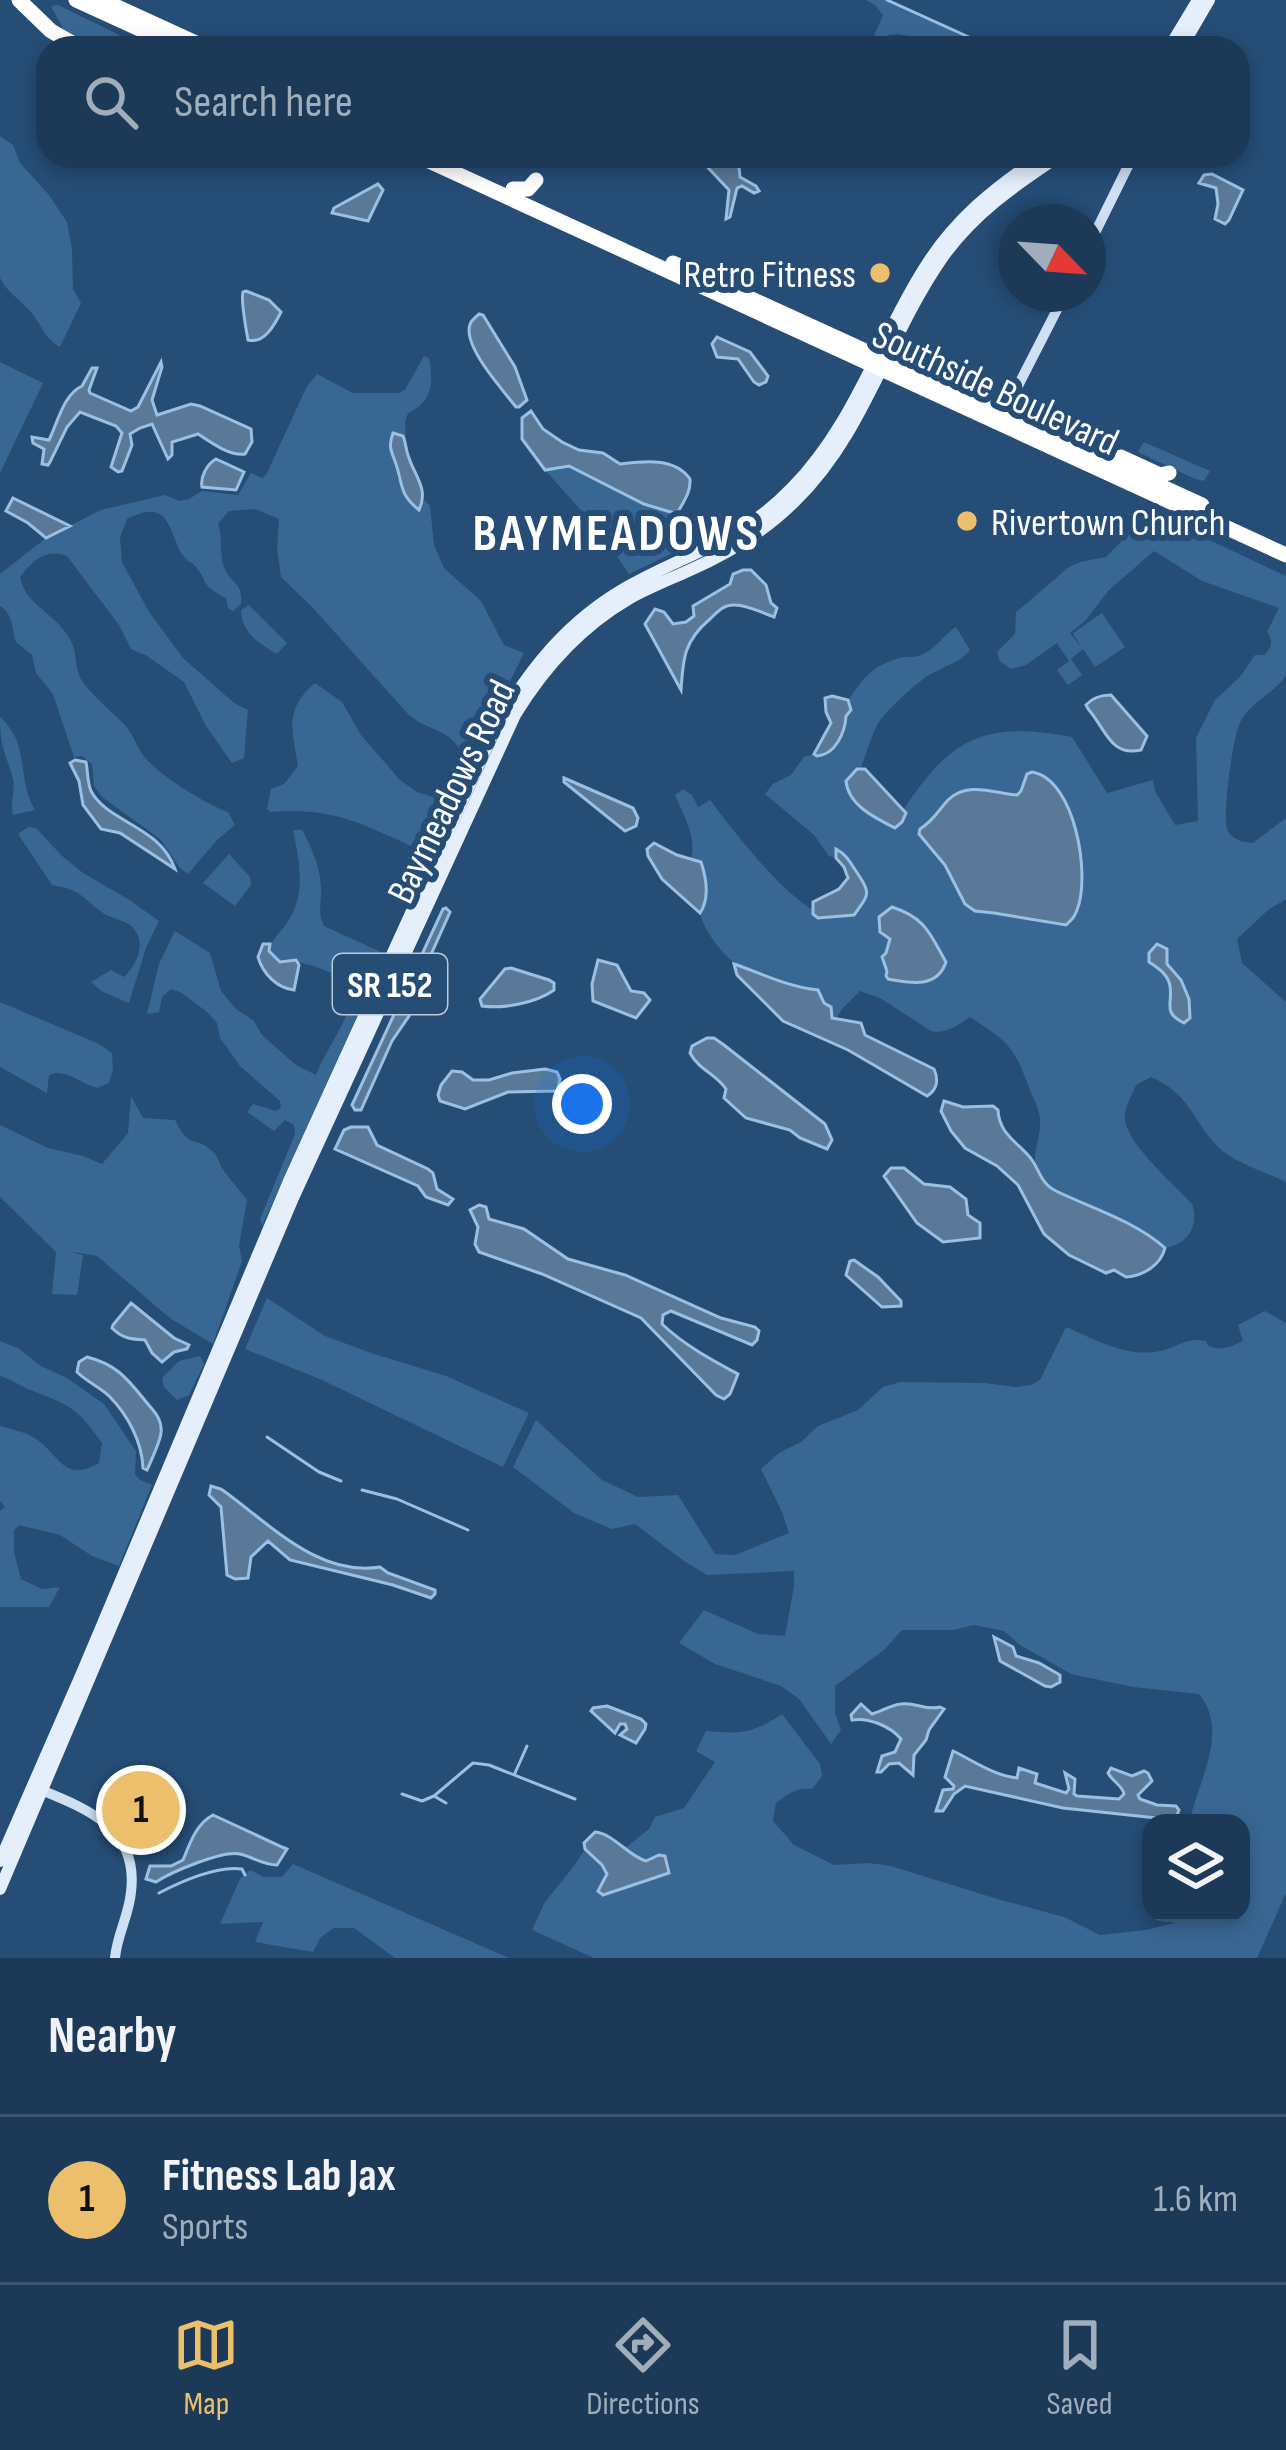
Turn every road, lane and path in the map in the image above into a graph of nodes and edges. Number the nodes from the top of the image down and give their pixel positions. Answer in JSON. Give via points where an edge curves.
{"nodes":[{"id":1,"x":19,"y":0,"type":"edge"},
{"id":2,"x":76,"y":0,"type":"edge"},
{"id":3,"x":1198,"y":0,"type":"edge"},
{"id":4,"x":1209,"y":0,"type":"edge"},
{"id":5,"x":104,"y":4,"type":"edge"},
{"id":6,"x":59,"y":36,"type":"edge"},
{"id":7,"x":173,"y":36,"type":"edge"},
{"id":8,"x":1176,"y":36,"type":"edge"},
{"id":9,"x":1188,"y":36,"type":"edge"},
{"id":10,"x":445,"y":168,"type":"edge"},
{"id":11,"x":466,"y":168,"type":"edge"},
{"id":12,"x":1028,"y":168,"type":"edge"},
{"id":13,"x":1038,"y":168,"type":"edge"},
{"id":14,"x":1123,"y":168,"type":"edge"},
{"id":15,"x":1124,"y":168,"type":"edge"},
{"id":16,"x":536,"y":180,"type":"dead end"},
{"id":17,"x":1005,"y":187,"type":"junction"},
{"id":18,"x":513,"y":189,"type":"junction"},
{"id":19,"x":1103,"y":204,"type":"edge"},
{"id":20,"x":1106,"y":207,"type":"edge"},
{"id":21,"x":937,"y":257,"type":"junction"},
{"id":22,"x":737,"y":279,"type":"dead end"},
{"id":23,"x":1052,"y":312,"type":"edge"},
{"id":24,"x":828,"y":334,"type":"junction"},
{"id":25,"x":889,"y":335,"type":"junction"},
{"id":26,"x":852,"y":351,"type":"junction"},
{"id":27,"x":880,"y":364,"type":"junction"},
{"id":28,"x":902,"y":380,"type":"junction"},
{"id":29,"x":868,"y":387,"type":"junction"},
{"id":30,"x":1001,"y":418,"type":"junction"},
{"id":31,"x":1108,"y":462,"type":"junction"},
{"id":32,"x":1169,"y":473,"type":"dead end"},
{"id":33,"x":1286,"y":544,"type":"edge"},
{"id":34,"x":1286,"y":555,"type":"edge"},
{"id":35,"x":38,"y":1788,"type":"junction"},
{"id":36,"x":0,"y":1864,"type":"edge"},
{"id":37,"x":0,"y":1889,"type":"edge"},
{"id":38,"x":115,"y":1958,"type":"edge"}],
"edges":[{"from":1,"to":6,"type":"highway"},
{"from":2,"to":5,"type":"highway"},
{"from":3,"to":8,"type":"main road"},
{"from":4,"to":9,"type":"main road"},
{"from":5,"to":7,"type":"highway"},
{"from":10,"to":26,"type":"highway","name":"Southside Boulevard"},
{"from":11,"to":18,"type":"highway","name":"Southside Boulevard"},
{"from":12,"to":17,"type":"main road","name":"Baymeadows Road","number":"SR 152"},
{"from":13,"to":17,"type":"main road","name":"Baymeadows Road","number":"SR 152"},
{"from":14,"to":19,"type":"street"},
{"from":15,"to":20,"type":"street"},
{"from":16,"to":18,"type":"highway"},
{"from":17,"to":21,"type":"main road","name":"Baymeadows Road","number":"SR 152"},
{"from":18,"to":24,"type":"highway","name":"Southside Boulevard"},
{"from":21,"to":25,"type":"main road","name":"Baymeadows Road","number":"SR 152"},
{"from":21,"to":27,"type":"main road","name":"Baymeadows Road","number":"SR 152"},
{"from":22,"to":24,"type":"highway"},
{"from":23,"to":30,"type":"street"},
{"from":24,"to":26,"type":"highway","name":"Southside Boulevard"},
{"from":25,"to":26,"type":"main road"},
{"from":25,"to":27,"type":"main road","name":"Baymeadows Road","number":"SR 152"},
{"from":26,"to":27,"type":"highway","name":"Southside Boulevard"},
{"from":26,"to":29,"type":"main road"},
{"from":27,"to":28,"type":"highway","name":"Southside Boulevard"},
{"from":27,"to":29,"type":"main road","name":"Baymeadows Road","number":"SR 152"},
{"from":27,"to":30,"type":"highway","name":"Southside Boulevard"},
{"from":28,"to":29,"type":"main road"},
{"from":28,"to":30,"type":"highway","name":"Southside Boulevard"},
{"from":29,"to":35,"type":"main road","name":"Baymeadows Road","number":"SR 152","via":[[829,462],[793,504],[726,553],[604,608],[515,715],[312,1142]]},
{"from":30,"to":31,"type":"highway","name":"Southside Boulevard"},
{"from":30,"to":34,"type":"highway","name":"Southside Boulevard"},
{"from":31,"to":32,"type":"highway","via":[[1121,457]]},
{"from":31,"to":33,"type":"highway","name":"Southside Boulevard"},
{"from":35,"to":36,"type":"main road","name":"Baymeadows Road","number":"SR 152"},
{"from":35,"to":37,"type":"main road","name":"Baymeadows Road","number":"SR 152"},
{"from":35,"to":38,"type":"street","via":[[103,1819],[122,1844],[131,1893]]}]}
